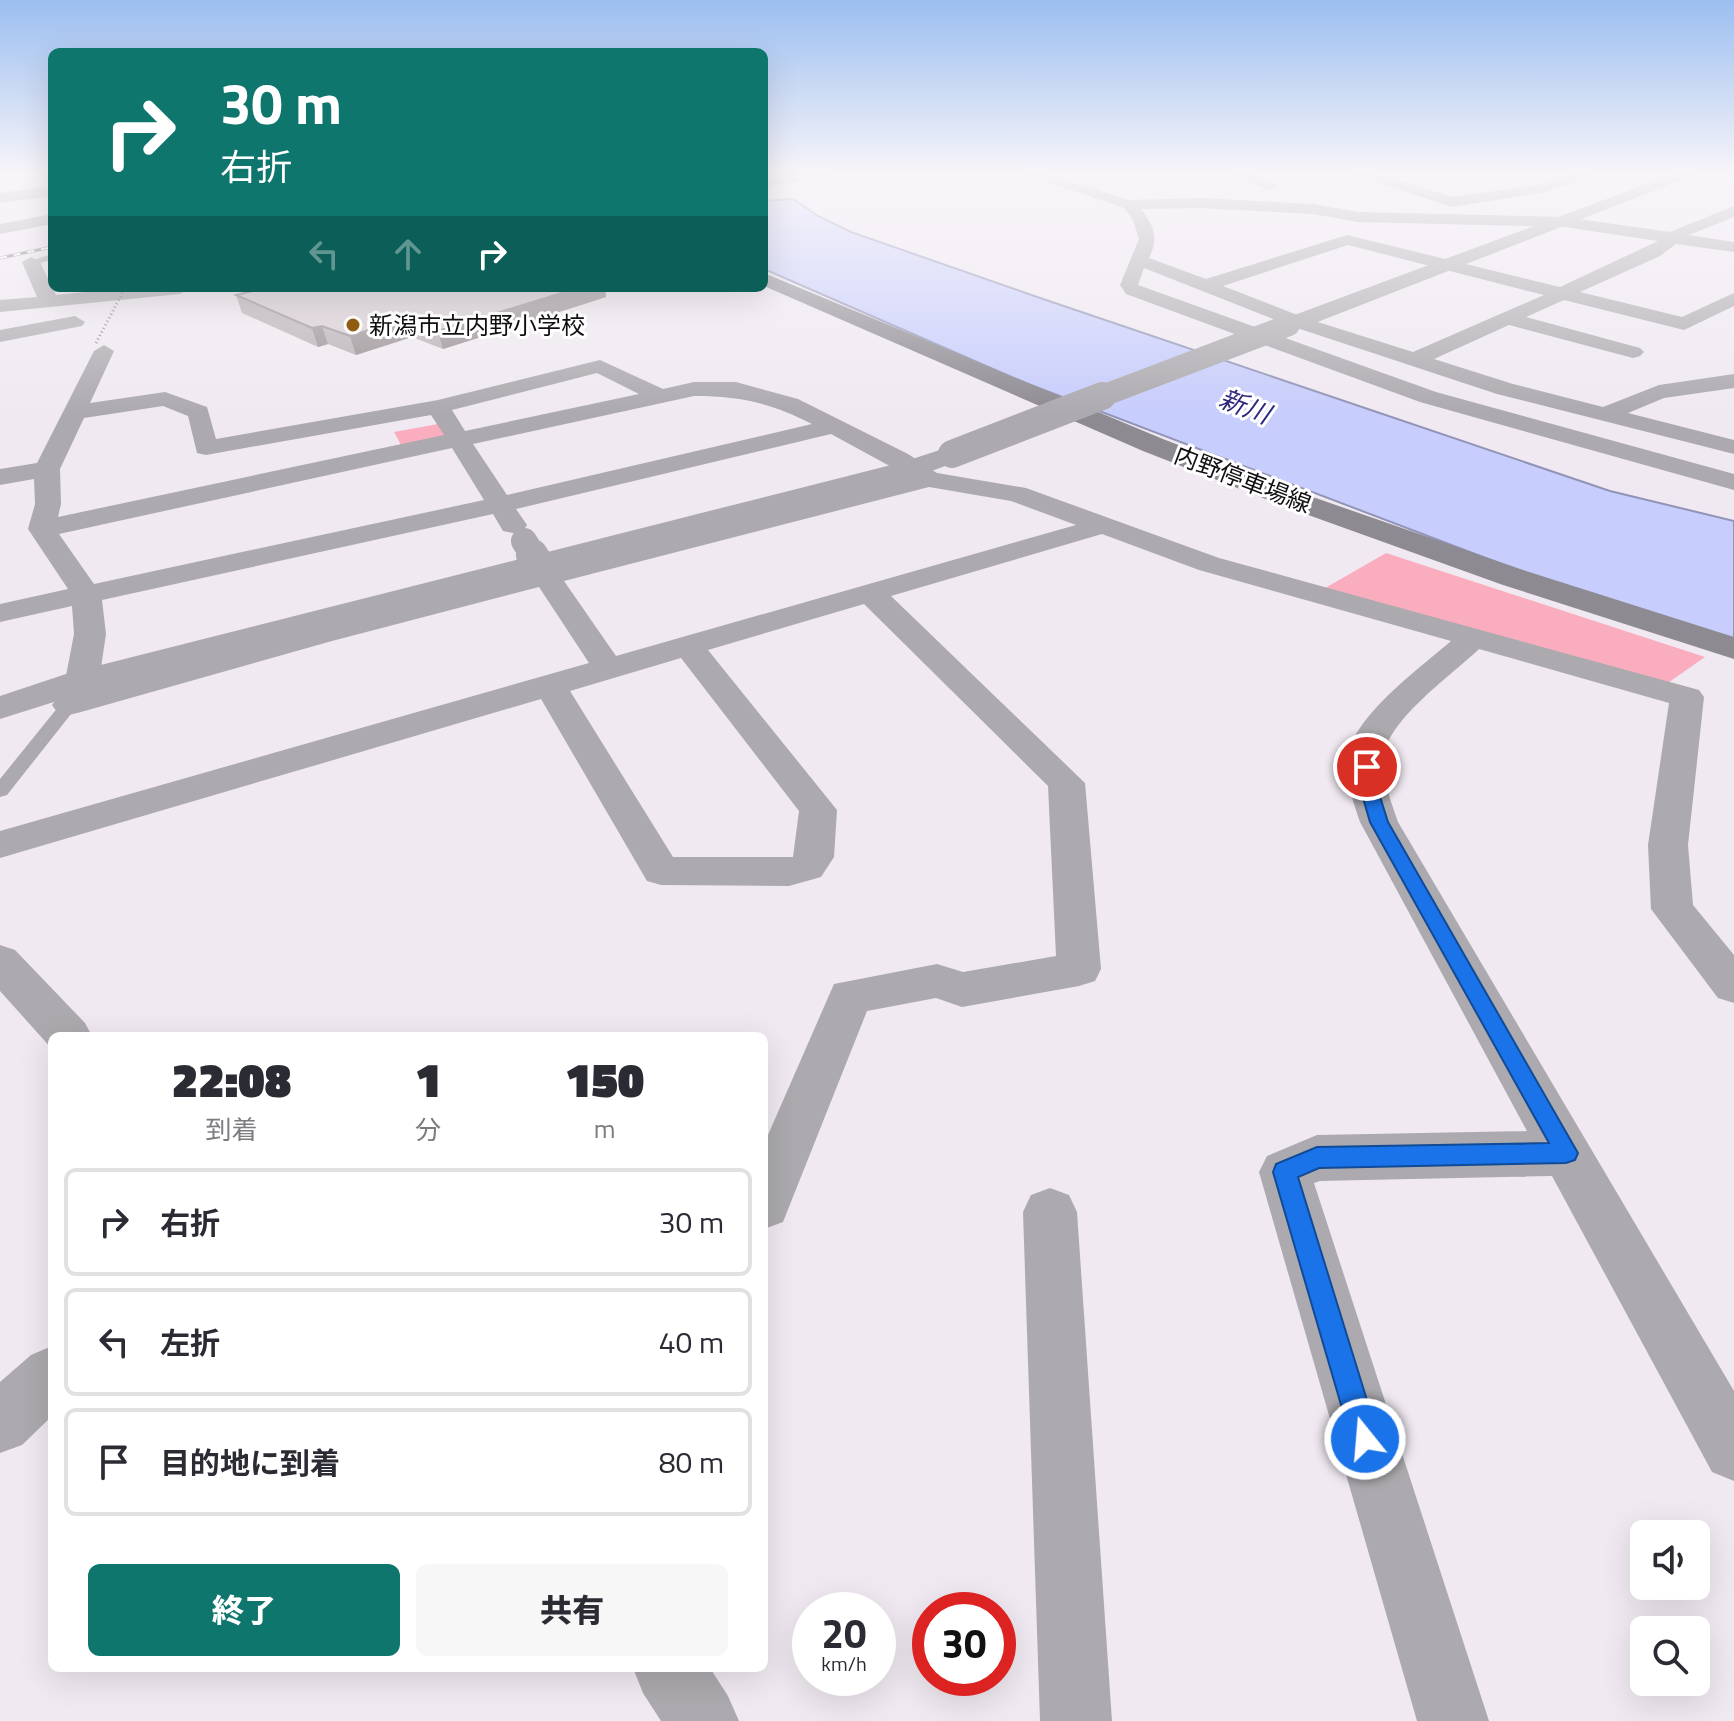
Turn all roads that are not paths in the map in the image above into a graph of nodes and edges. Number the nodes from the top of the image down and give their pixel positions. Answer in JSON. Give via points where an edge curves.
{"nodes":[{"id":1,"x":1145,"y":252,"type":"edge"},
{"id":2,"x":1309,"y":252,"type":"edge"},
{"id":3,"x":1396,"y":252,"type":"edge"},
{"id":4,"x":1486,"y":252,"type":"edge"},
{"id":5,"x":1654,"y":252,"type":"edge"},
{"id":6,"x":1655,"y":252,"type":"edge"},
{"id":7,"x":48,"y":258,"type":"edge"},
{"id":8,"x":1685,"y":259,"type":"dead end"},
{"id":9,"x":1142,"y":261,"type":"junction"},
{"id":10,"x":31,"y":262,"type":"joint"},
{"id":11,"x":1451,"y":266,"type":"junction"},
{"id":12,"x":768,"y":281,"type":"edge"},
{"id":13,"x":1204,"y":286,"type":"junction"},
{"id":14,"x":115,"y":292,"type":"edge"},
{"id":15,"x":130,"y":292,"type":"edge"},
{"id":16,"x":1560,"y":294,"type":"junction"},
{"id":17,"x":49,"y":301,"type":"junction"},
{"id":18,"x":1732,"y":302,"type":"edge"},
{"id":19,"x":0,"y":306,"type":"edge"},
{"id":20,"x":1510,"y":319,"type":"junction"},
{"id":21,"x":1294,"y":324,"type":"junction"},
{"id":22,"x":0,"y":336,"type":"edge"},
{"id":23,"x":100,"y":347,"type":"road end"},
{"id":24,"x":1633,"y":352,"type":"dead end"},
{"id":25,"x":1414,"y":360,"type":"junction"},
{"id":26,"x":1734,"y":381,"type":"edge"},
{"id":27,"x":660,"y":396,"type":"junction"},
{"id":28,"x":438,"y":407,"type":"junction"},
{"id":29,"x":74,"y":412,"type":"junction"},
{"id":30,"x":1605,"y":414,"type":"junction"},
{"id":31,"x":836,"y":426,"type":"junction"},
{"id":32,"x":457,"y":440,"type":"junction"},
{"id":33,"x":1734,"y":447,"type":"edge"},
{"id":34,"x":47,"y":469,"type":"junction"},
{"id":35,"x":921,"y":473,"type":"junction"},
{"id":36,"x":0,"y":477,"type":"edge"},
{"id":37,"x":1734,"y":482,"type":"edge"},
{"id":38,"x":498,"y":505,"type":"junction"},
{"id":39,"x":1101,"y":526,"type":"junction"},
{"id":40,"x":42,"y":529,"type":"junction"},
{"id":41,"x":544,"y":574,"type":"junction"},
{"id":42,"x":870,"y":593,"type":"junction"},
{"id":43,"x":86,"y":594,"type":"junction"},
{"id":44,"x":0,"y":613,"type":"edge"},
{"id":45,"x":1473,"y":638,"type":"junction"},
{"id":46,"x":689,"y":647,"type":"junction"},
{"id":47,"x":1734,"y":648,"type":"edge"},
{"id":48,"x":610,"y":670,"type":"junction"},
{"id":49,"x":551,"y":688,"type":"junction"},
{"id":50,"x":76,"y":693,"type":"junction"},
{"id":51,"x":0,"y":708,"type":"edge"},
{"id":52,"x":0,"y":791,"type":"edge"},
{"id":53,"x":0,"y":845,"type":"edge"},
{"id":54,"x":0,"y":962,"type":"edge"},
{"id":55,"x":1734,"y":986,"type":"edge"},
{"id":56,"x":65,"y":1032,"type":"edge"},
{"id":57,"x":1566,"y":1153,"type":"junction"},
{"id":58,"x":768,"y":1195,"type":"edge"},
{"id":59,"x":1050,"y":1212,"type":"dead end"},
{"id":60,"x":48,"y":1380,"type":"edge"},
{"id":61,"x":0,"y":1423,"type":"edge"},
{"id":62,"x":1734,"y":1450,"type":"edge"},
{"id":63,"x":671,"y":1672,"type":"edge"},
{"id":64,"x":703,"y":1721,"type":"edge"},
{"id":65,"x":1076,"y":1721,"type":"edge"},
{"id":66,"x":1453,"y":1721,"type":"edge"}],
"edges":[{"from":1,"to":9,"type":"street"},
{"from":2,"to":13,"type":"street"},
{"from":3,"to":11,"type":"street"},
{"from":4,"to":11,"type":"street"},
{"from":5,"to":16,"type":"street"},
{"from":6,"to":8,"type":"street"},
{"from":7,"to":10,"type":"lane"},
{"from":9,"to":13,"type":"street"},
{"from":9,"to":37,"type":"street","via":[[1129,285],[1173,305],[1428,397]]},
{"from":10,"to":17,"type":"street"},
{"from":11,"to":16,"type":"street"},
{"from":11,"to":21,"type":"street"},
{"from":12,"to":47,"type":"main road","name":"内野停車場線","via":[[1286,497]]},
{"from":13,"to":21,"type":"street"},
{"from":14,"to":17,"type":"street"},
{"from":15,"to":22,"type":"street","via":[[130,308]]},
{"from":16,"to":18,"type":"street","via":[[1684,324]]},
{"from":16,"to":20,"type":"street"},
{"from":17,"to":19,"type":"street"},
{"from":20,"to":24,"type":"street"},
{"from":20,"to":25,"type":"street"},
{"from":21,"to":25,"type":"street"},
{"from":21,"to":35,"type":"street","bridge":true,"via":[[952,454]]},
{"from":23,"to":29,"type":"street"},
{"from":25,"to":30,"type":"street"},
{"from":26,"to":30,"type":"street","via":[[1659,392]]},
{"from":27,"to":28,"type":"street","via":[[600,366]]},
{"from":27,"to":31,"type":"street","via":[[736,389],[790,404]]},
{"from":27,"to":32,"type":"street"},
{"from":28,"to":29,"type":"street","via":[[206,448],[199,412],[165,399]]},
{"from":28,"to":32,"type":"street"},
{"from":29,"to":34,"type":"street"},
{"from":30,"to":33,"type":"street"},
{"from":31,"to":35,"type":"street"},
{"from":31,"to":38,"type":"street"},
{"from":32,"to":38,"type":"street"},
{"from":32,"to":40,"type":"street"},
{"from":34,"to":36,"type":"street"},
{"from":34,"to":40,"type":"street"},
{"from":35,"to":39,"type":"street","via":[[1017,494]]},
{"from":35,"to":41,"type":"street"},
{"from":35,"to":50,"type":"street"},
{"from":38,"to":41,"type":"street","bridge":true},
{"from":38,"to":43,"type":"street"},
{"from":39,"to":42,"type":"street"},
{"from":39,"to":45,"type":"street","via":[[1209,564]]},
{"from":40,"to":43,"type":"street"},
{"from":41,"to":48,"type":"street"},
{"from":41,"to":50,"type":"street"},
{"from":42,"to":46,"type":"street"},
{"from":42,"to":58,"type":"street","via":[[1066,783],[1079,969],[962,990],[937,981],[850,996]]},
{"from":43,"to":44,"type":"street"},
{"from":43,"to":50,"type":"street","via":[[90,634]]},
{"from":45,"to":55,"type":"street","via":[[1687,697],[1668,845],[1672,909]]},
{"from":45,"to":57,"type":"street","via":[[1387,718],[1367,750],[1367,784],[1379,822]]},
{"from":46,"to":48,"type":"street"},
{"from":46,"to":49,"type":"street","via":[[818,810],[814,857],[807,867],[789,872],[661,871]]},
{"from":48,"to":49,"type":"street"},
{"from":49,"to":53,"type":"street"},
{"from":50,"to":51,"type":"street"},
{"from":50,"to":52,"type":"lane"},
{"from":54,"to":56,"type":"street"},
{"from":57,"to":62,"type":"street"},
{"from":57,"to":66,"type":"street","via":[[1317,1158],[1285,1172]]},
{"from":59,"to":65,"type":"street"},
{"from":60,"to":61,"type":"street"},
{"from":63,"to":64,"type":"street"}]}
